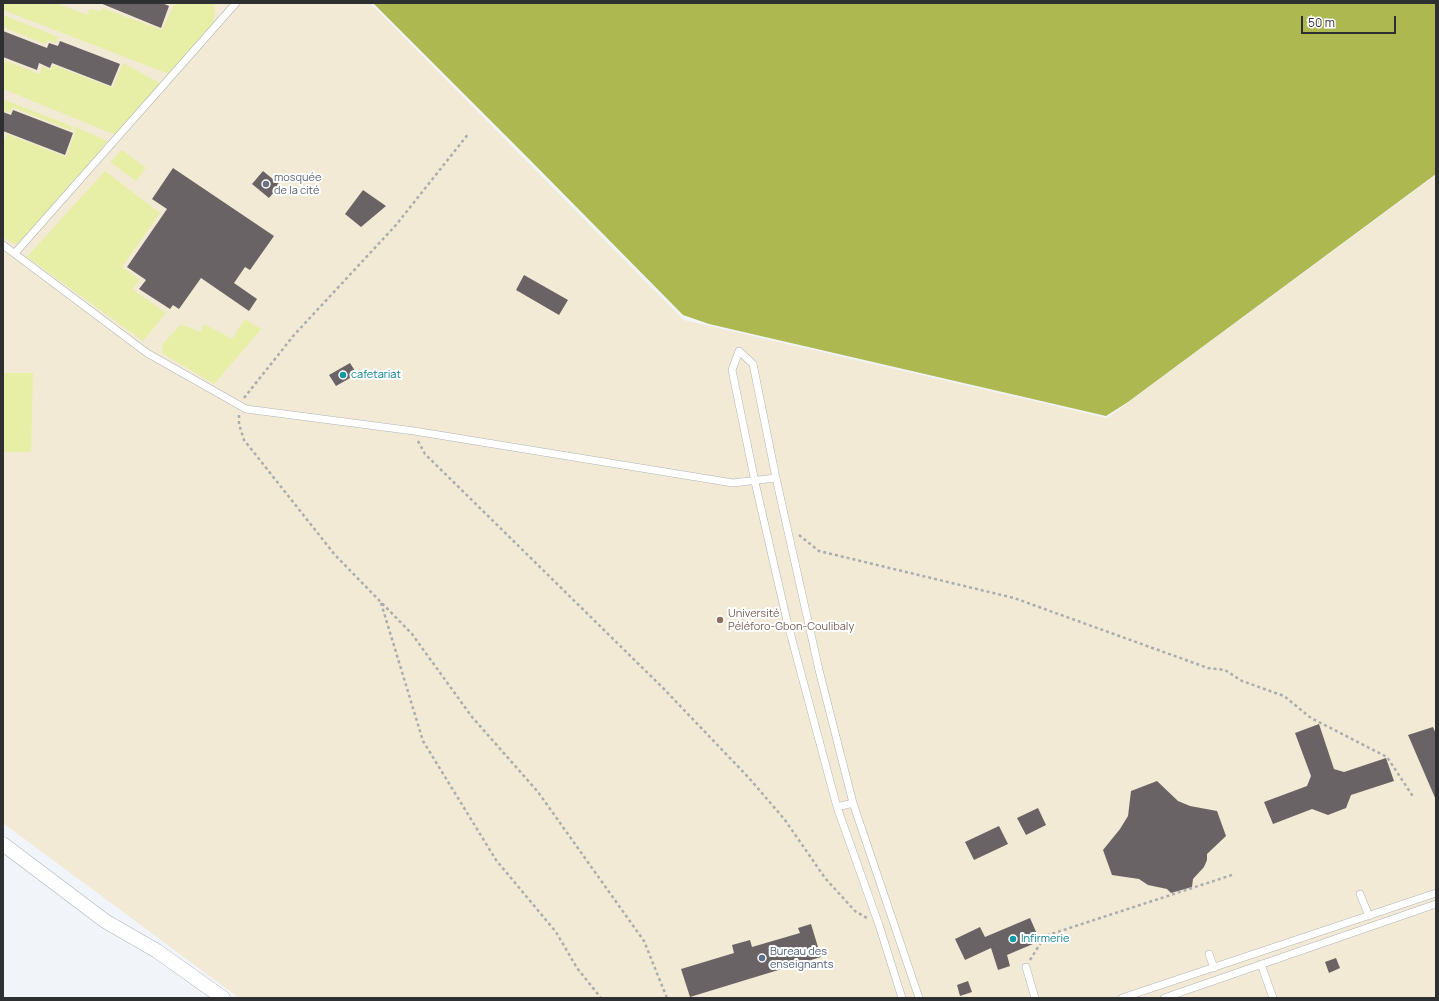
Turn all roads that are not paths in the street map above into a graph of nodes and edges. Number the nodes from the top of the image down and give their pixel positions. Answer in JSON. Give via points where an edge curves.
{"nodes":[{"id":1,"x":236,"y":3,"type":"edge"},
{"id":2,"x":3,"y":245,"type":"edge"},
{"id":3,"x":15,"y":253,"type":"junction"},
{"id":4,"x":776,"y":478,"type":"junction"},
{"id":5,"x":755,"y":482,"type":"junction"},
{"id":6,"x":853,"y":803,"type":"junction"},
{"id":7,"x":837,"y":807,"type":"junction"},
{"id":8,"x":3,"y":844,"type":"edge"},
{"id":9,"x":1436,"y":893,"type":"edge"},
{"id":10,"x":1360,"y":894,"type":"dead end"},
{"id":11,"x":1436,"y":904,"type":"edge"},
{"id":12,"x":1369,"y":916,"type":"junction"},
{"id":13,"x":1293,"y":941,"type":"junction"},
{"id":14,"x":1296,"y":953,"type":"junction"},
{"id":15,"x":1209,"y":954,"type":"dead end"},
{"id":16,"x":1261,"y":964,"type":"junction"},
{"id":17,"x":1026,"y":967,"type":"road end"},
{"id":18,"x":1214,"y":968,"type":"junction"},
{"id":19,"x":1138,"y":996,"type":"edge"},
{"id":20,"x":219,"y":997,"type":"edge"},
{"id":21,"x":902,"y":998,"type":"edge"},
{"id":22,"x":919,"y":998,"type":"edge"},
{"id":23,"x":1035,"y":998,"type":"edge"},
{"id":24,"x":1122,"y":998,"type":"edge"},
{"id":25,"x":1164,"y":998,"type":"edge"},
{"id":26,"x":1273,"y":998,"type":"edge"}],
"edges":[{"from":1,"to":3,"type":"lane"},
{"from":2,"to":3,"type":"lane"},
{"from":3,"to":5,"type":"lane","via":[[147,353],[246,409],[414,432],[733,484]]},
{"from":4,"to":5,"type":"lane"},
{"from":4,"to":5,"type":"lane","via":[[752,364],[739,351],[732,370]]},
{"from":4,"to":6,"type":"lane","via":[[818,670]]},
{"from":5,"to":7,"type":"lane","via":[[787,621]]},
{"from":6,"to":7,"type":"lane"},
{"from":6,"to":22,"type":"lane"},
{"from":7,"to":21,"type":"lane"},
{"from":8,"to":20,"type":"street","via":[[105,921],[157,951]]},
{"from":9,"to":12,"type":"lane"},
{"from":10,"to":12,"type":"lane"},
{"from":11,"to":14,"type":"lane"},
{"from":12,"to":13,"type":"lane"},
{"from":13,"to":14,"type":"lane"},
{"from":13,"to":18,"type":"lane"},
{"from":14,"to":16,"type":"lane"},
{"from":15,"to":18,"type":"lane"},
{"from":16,"to":25,"type":"lane"},
{"from":16,"to":26,"type":"lane"},
{"from":17,"to":23,"type":"lane"},
{"from":18,"to":19,"type":"lane"},
{"from":19,"to":24,"type":"lane"}]}
